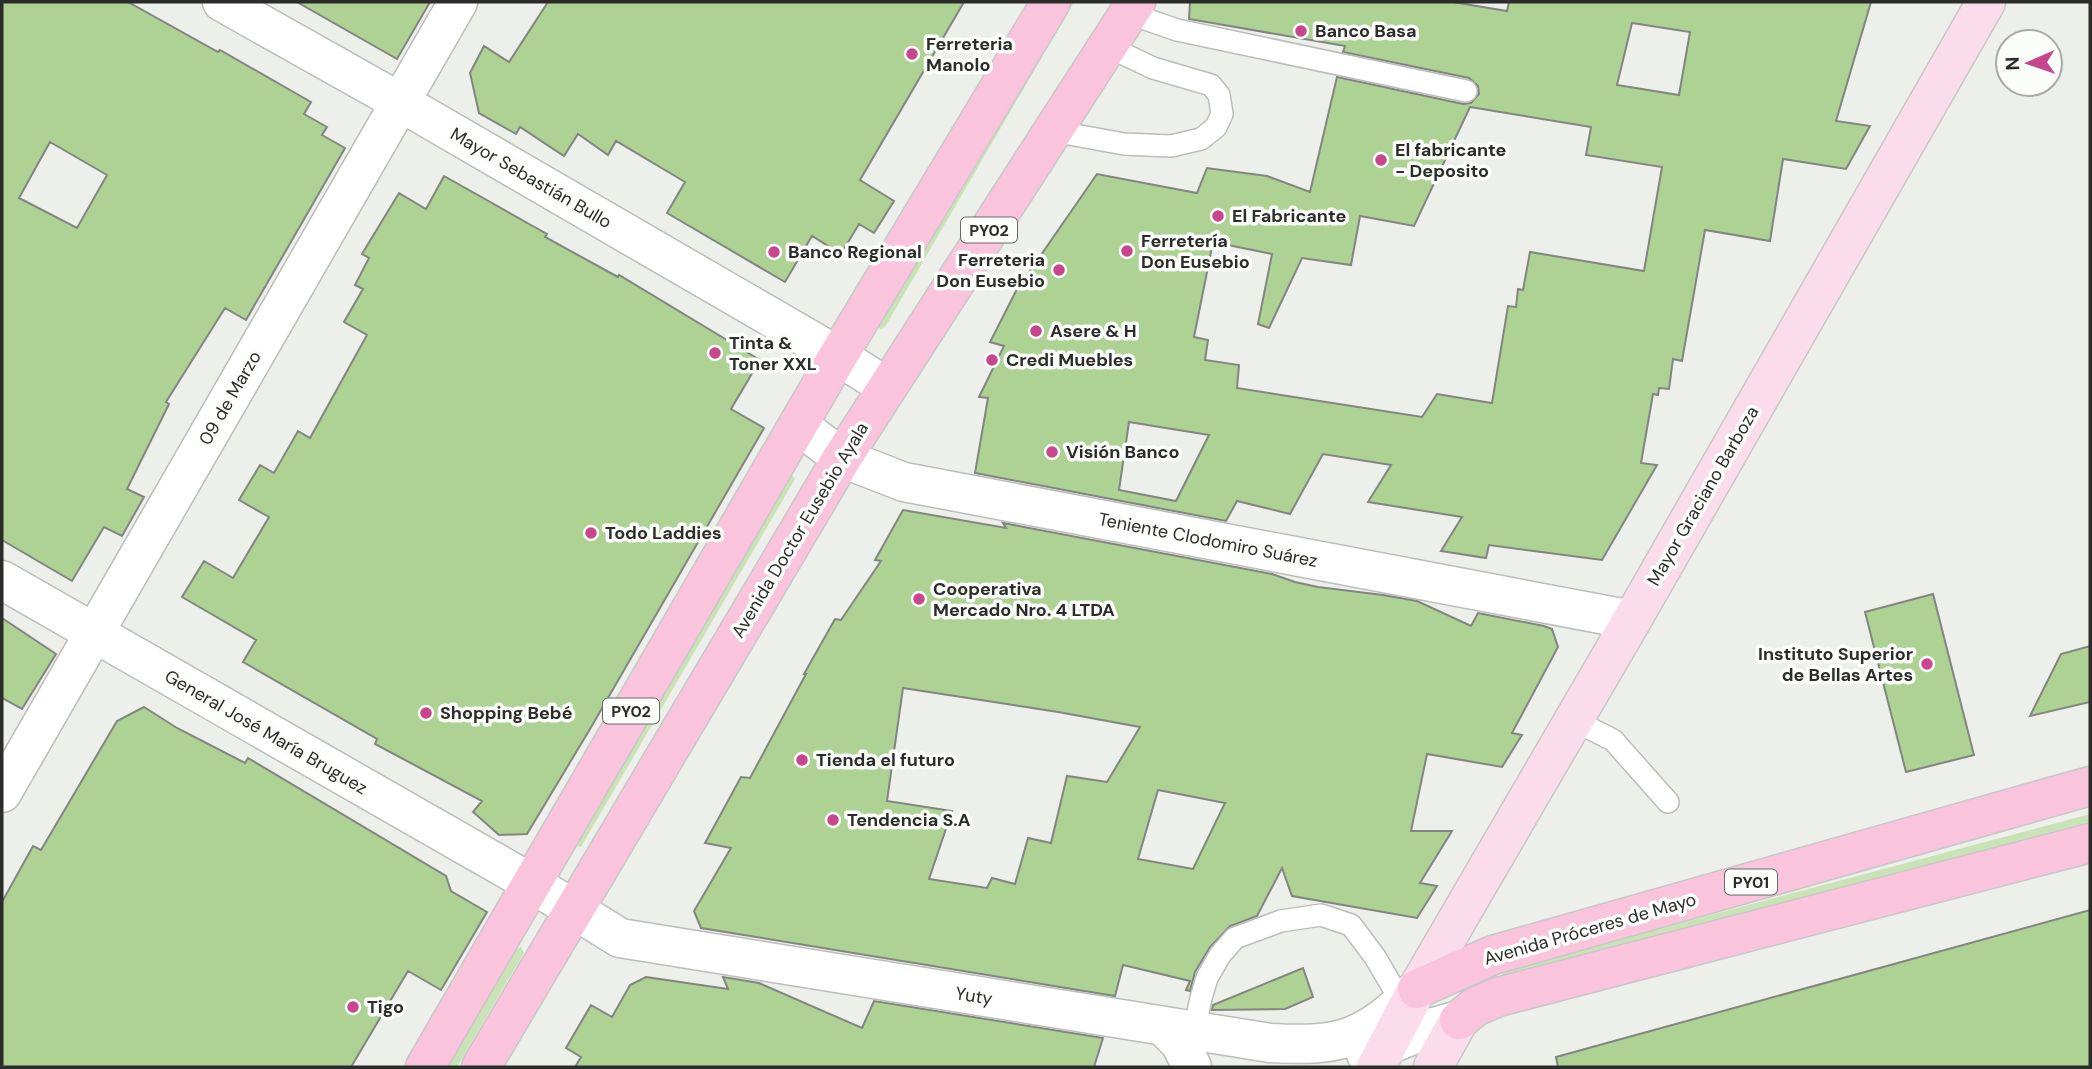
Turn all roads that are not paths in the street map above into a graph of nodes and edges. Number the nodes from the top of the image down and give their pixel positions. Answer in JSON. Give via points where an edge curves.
{"nodes":[{"id":1,"x":222,"y":2,"type":"edge"},
{"id":2,"x":458,"y":2,"type":"edge"},
{"id":3,"x":1051,"y":2,"type":"edge"},
{"id":4,"x":1986,"y":2,"type":"edge"},
{"id":5,"x":1132,"y":7,"type":"edge"},
{"id":6,"x":1107,"y":46,"type":"junction"},
{"id":7,"x":1466,"y":91,"type":"dead end"},
{"id":8,"x":400,"y":102,"type":"junction"},
{"id":9,"x":1052,"y":131,"type":"junction"},
{"id":10,"x":838,"y":356,"type":"junction"},
{"id":11,"x":887,"y":387,"type":"junction"},
{"id":12,"x":798,"y":425,"type":"junction"},
{"id":13,"x":842,"y":458,"type":"junction"},
{"id":14,"x":2,"y":580,"type":"edge"},
{"id":15,"x":1632,"y":620,"type":"junction"},
{"id":16,"x":94,"y":634,"type":"junction"},
{"id":17,"x":1573,"y":720,"type":"junction"},
{"id":18,"x":2090,"y":786,"type":"edge"},
{"id":19,"x":2,"y":793,"type":"edge"},
{"id":20,"x":1668,"y":802,"type":"dead end"},
{"id":21,"x":2090,"y":843,"type":"edge"},
{"id":22,"x":531,"y":883,"type":"junction"},
{"id":23,"x":574,"y":910,"type":"junction"},
{"id":24,"x":1409,"y":996,"type":"junction"},
{"id":25,"x":1459,"y":1020,"type":"junction"},
{"id":26,"x":1183,"y":1042,"type":"edge"},
{"id":27,"x":1277,"y":1055,"type":"edge"},
{"id":28,"x":1382,"y":1056,"type":"edge"},
{"id":29,"x":425,"y":1067,"type":"edge"},
{"id":30,"x":481,"y":1067,"type":"edge"},
{"id":31,"x":1333,"y":1067,"type":"edge"},
{"id":32,"x":1433,"y":1067,"type":"edge"}],
"edges":[{"from":1,"to":8,"type":"street","name":"Mayor Sebastián Bullo"},
{"from":2,"to":8,"type":"street","name":"09 de Marzo"},
{"from":3,"to":10,"type":"highway","number":"PY02"},
{"from":4,"to":15,"type":"main road","name":"Mayor Graciano Barboza"},
{"from":5,"to":6,"type":"highway","name":"Avenida Doctor Eusebio Ayala","number":"PY02"},
{"from":5,"to":7,"type":"lane","via":[[1177,30]]},
{"from":6,"to":9,"type":"highway","name":"Avenida Doctor Eusebio Ayala","number":"PY02"},
{"from":6,"to":9,"type":"lane","via":[[1153,68],[1211,85],[1219,96],[1222,114],[1216,127],[1201,139],[1171,146],[1124,144]]},
{"from":8,"to":10,"type":"street","name":"Mayor Sebastián Bullo"},
{"from":8,"to":16,"type":"street","name":"09 de Marzo"},
{"from":9,"to":11,"type":"highway","name":"Avenida Doctor Eusebio Ayala","number":"PY02"},
{"from":10,"to":11,"type":"street"},
{"from":10,"to":12,"type":"highway","number":"PY02"},
{"from":11,"to":13,"type":"highway","name":"Avenida Doctor Eusebio Ayala","number":"PY02"},
{"from":12,"to":13,"type":"street","name":"Teniente Clodomiro Suárez"},
{"from":12,"to":22,"type":"highway","number":"PY02"},
{"from":13,"to":15,"type":"street","name":"Teniente Clodomiro Suárez","via":[[936,489]]},
{"from":13,"to":23,"type":"highway","name":"Avenida Doctor Eusebio Ayala","number":"PY02"},
{"from":14,"to":16,"type":"street","name":"General José María Bruguez"},
{"from":15,"to":17,"type":"main road","name":"Mayor Graciano Barboza"},
{"from":16,"to":19,"type":"street","name":"09 de Marzo"},
{"from":16,"to":22,"type":"street","name":"General José María Bruguez"},
{"from":17,"to":20,"type":"lane","via":[[1613,740]]},
{"from":17,"to":24,"type":"main road","name":"Mayor Graciano Barboza"},
{"from":18,"to":24,"type":"highway","name":"Avenida Próceres de Mayo","number":"PY01","via":[[1493,955]]},
{"from":21,"to":25,"type":"highway","via":[[1498,997]]},
{"from":22,"to":23,"type":"street","name":"Yuty"},
{"from":22,"to":29,"type":"highway","number":"PY02"},
{"from":23,"to":26,"type":"street","name":"Yuty","via":[[620,938]]},
{"from":23,"to":30,"type":"highway","name":"Avenida Doctor Eusebio Ayala","number":"PY02"},
{"from":24,"to":26,"type":"lane","via":[[1351,925],[1321,915],[1281,921],[1235,938],[1220,955]]},
{"from":24,"to":27,"type":"street","name":"Yuty","via":[[1370,1029]]},
{"from":24,"to":28,"type":"main road","name":"Mayor Graciano Barboza"},
{"from":25,"to":28,"type":"street","via":[[1430,1028]]},
{"from":25,"to":32,"type":"main road"},
{"from":26,"to":27,"type":"street","name":"Yuty"},
{"from":28,"to":31,"type":"street"}]}
